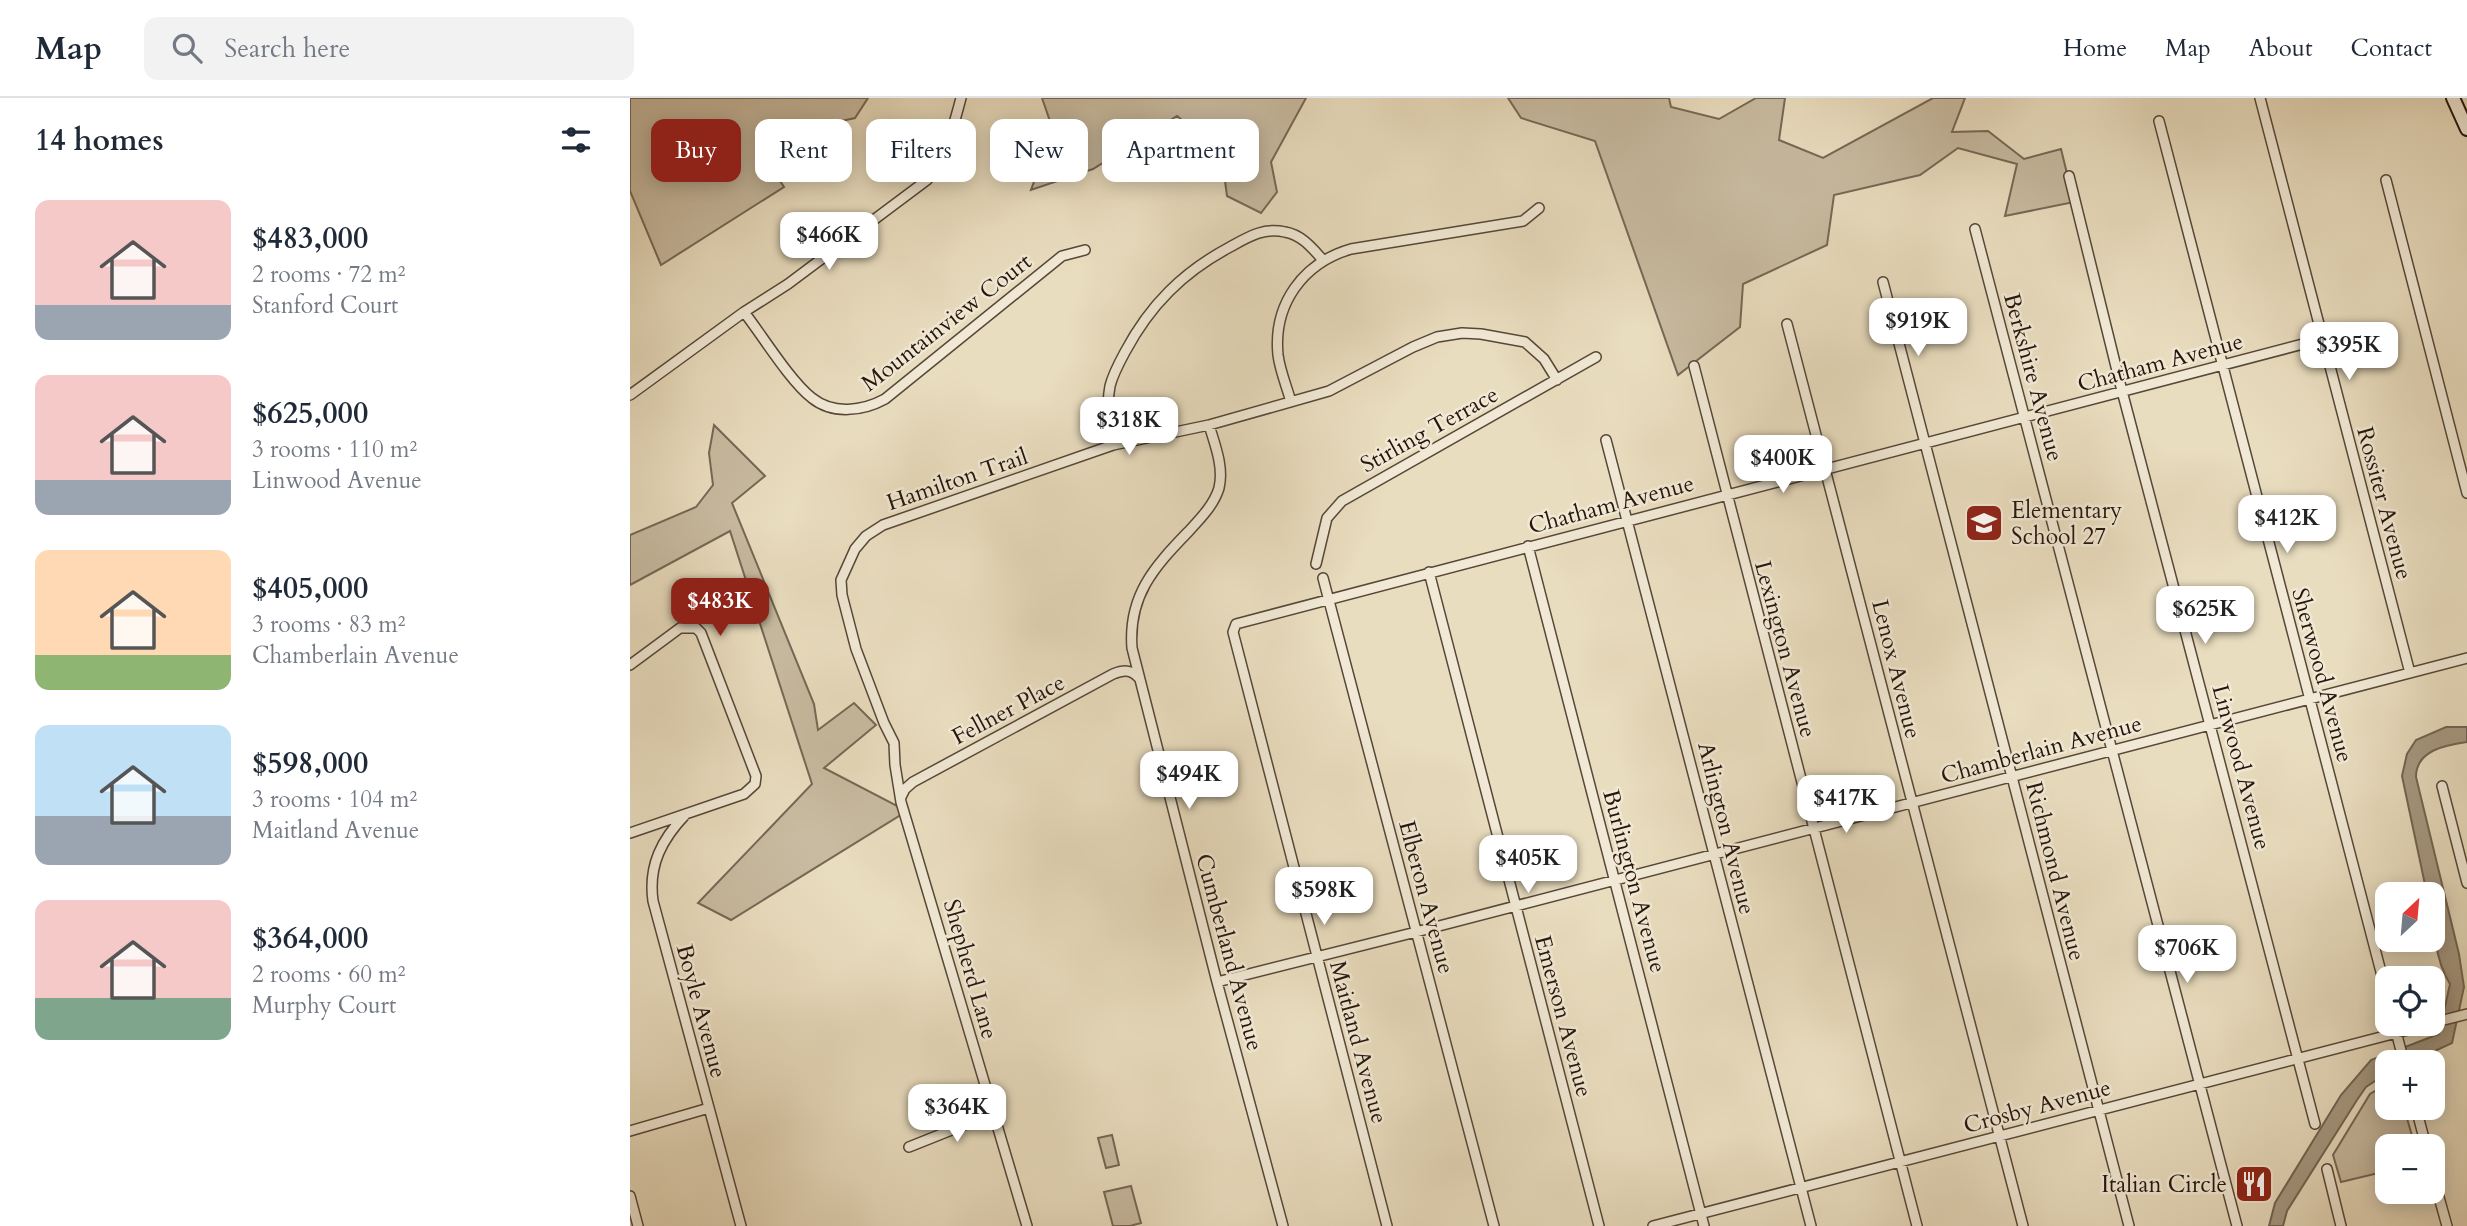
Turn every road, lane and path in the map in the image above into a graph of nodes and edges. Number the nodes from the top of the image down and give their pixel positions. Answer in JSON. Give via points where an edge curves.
{"nodes":[{"id":1,"x":961,"y":98,"type":"edge"},
{"id":2,"x":2260,"y":98,"type":"edge"},
{"id":3,"x":2452,"y":98,"type":"edge"},
{"id":4,"x":2159,"y":121,"type":"dead end"},
{"id":5,"x":2467,"y":130,"type":"edge"},
{"id":6,"x":2069,"y":176,"type":"dead end"},
{"id":7,"x":2386,"y":180,"type":"dead end"},
{"id":8,"x":1539,"y":208,"type":"dead end"},
{"id":9,"x":1975,"y":229,"type":"dead end"},
{"id":10,"x":1085,"y":250,"type":"dead end"},
{"id":11,"x":1323,"y":260,"type":"junction"},
{"id":12,"x":1883,"y":282,"type":"dead end"},
{"id":13,"x":744,"y":312,"type":"junction"},
{"id":14,"x":1787,"y":324,"type":"dead end"},
{"id":15,"x":2322,"y":340,"type":"junction"},
{"id":16,"x":1595,"y":357,"type":"dead end"},
{"id":17,"x":2222,"y":365,"type":"junction"},
{"id":18,"x":1694,"y":366,"type":"dead end"},
{"id":19,"x":1557,"y":380,"type":"junction"},
{"id":20,"x":2122,"y":391,"type":"junction"},
{"id":21,"x":630,"y":394,"type":"edge"},
{"id":22,"x":1292,"y":402,"type":"junction"},
{"id":23,"x":2024,"y":417,"type":"junction"},
{"id":24,"x":1209,"y":425,"type":"junction"},
{"id":25,"x":1606,"y":440,"type":"dead end"},
{"id":26,"x":1925,"y":443,"type":"junction"},
{"id":27,"x":1113,"y":445,"type":"junction"},
{"id":28,"x":1825,"y":469,"type":"junction"},
{"id":29,"x":2467,"y":493,"type":"edge"},
{"id":30,"x":1727,"y":494,"type":"junction"},
{"id":31,"x":1627,"y":520,"type":"junction"},
{"id":32,"x":1528,"y":546,"type":"junction"},
{"id":33,"x":1316,"y":564,"type":"dead end"},
{"id":34,"x":1429,"y":572,"type":"junction"},
{"id":35,"x":1323,"y":578,"type":"dead end"},
{"id":36,"x":1329,"y":599,"type":"junction"},
{"id":37,"x":1236,"y":624,"type":"joint"},
{"id":38,"x":2467,"y":657,"type":"edge"},
{"id":39,"x":630,"y":665,"type":"edge"},
{"id":40,"x":2410,"y":673,"type":"junction"},
{"id":41,"x":1139,"y":678,"type":"junction"},
{"id":42,"x":2309,"y":699,"type":"junction"},
{"id":43,"x":884,"y":723,"type":"joint"},
{"id":44,"x":2211,"y":725,"type":"junction"},
{"id":45,"x":2111,"y":751,"type":"junction"},
{"id":46,"x":2012,"y":776,"type":"junction"},
{"id":47,"x":2442,"y":786,"type":"dead end"},
{"id":48,"x":901,"y":797,"type":"junction"},
{"id":49,"x":1912,"y":802,"type":"junction"},
{"id":50,"x":686,"y":814,"type":"junction"},
{"id":51,"x":1813,"y":828,"type":"junction"},
{"id":52,"x":630,"y":833,"type":"edge"},
{"id":53,"x":1714,"y":854,"type":"junction"},
{"id":54,"x":1615,"y":880,"type":"junction"},
{"id":55,"x":2467,"y":883,"type":"edge"},
{"id":56,"x":1515,"y":906,"type":"junction"},
{"id":57,"x":1416,"y":932,"type":"junction"},
{"id":58,"x":1317,"y":957,"type":"junction"},
{"id":59,"x":2379,"y":966,"type":"edge"},
{"id":60,"x":1217,"y":982,"type":"junction"},
{"id":61,"x":2465,"y":1015,"type":"edge"},
{"id":62,"x":2445,"y":1020,"type":"edge"},
{"id":63,"x":2375,"y":1034,"type":"edge"},
{"id":64,"x":2297,"y":1058,"type":"junction"},
{"id":65,"x":2198,"y":1084,"type":"junction"},
{"id":66,"x":709,"y":1108,"type":"junction"},
{"id":67,"x":2099,"y":1110,"type":"junction"},
{"id":68,"x":994,"y":1113,"type":"junction"},
{"id":69,"x":2315,"y":1124,"type":"dead end"},
{"id":70,"x":630,"y":1131,"type":"edge"},
{"id":71,"x":2000,"y":1136,"type":"junction"},
{"id":72,"x":909,"y":1147,"type":"dead end"},
{"id":73,"x":1901,"y":1162,"type":"junction"},
{"id":74,"x":2327,"y":1169,"type":"dead end"},
{"id":75,"x":1801,"y":1188,"type":"junction"},
{"id":76,"x":630,"y":1196,"type":"edge"},
{"id":77,"x":2441,"y":1204,"type":"edge"},
{"id":78,"x":1701,"y":1214,"type":"junction"},
{"id":79,"x":638,"y":1226,"type":"edge"},
{"id":80,"x":741,"y":1226,"type":"edge"},
{"id":81,"x":1027,"y":1226,"type":"edge"},
{"id":82,"x":1283,"y":1226,"type":"edge"},
{"id":83,"x":1387,"y":1226,"type":"edge"},
{"id":84,"x":1494,"y":1226,"type":"edge"},
{"id":85,"x":1599,"y":1226,"type":"edge"},
{"id":86,"x":1653,"y":1226,"type":"edge"},
{"id":87,"x":1704,"y":1226,"type":"edge"},
{"id":88,"x":1811,"y":1226,"type":"edge"},
{"id":89,"x":1917,"y":1226,"type":"edge"},
{"id":90,"x":2023,"y":1226,"type":"edge"},
{"id":91,"x":2129,"y":1226,"type":"edge"},
{"id":92,"x":2237,"y":1226,"type":"edge"},
{"id":93,"x":2342,"y":1226,"type":"edge"},
{"id":94,"x":2447,"y":1226,"type":"edge"}],
"edges":[{"from":1,"to":13,"type":"street","via":[[947,147],[927,180]]},
{"from":2,"to":15,"type":"street","name":"Rossiter Avenue"},
{"from":3,"to":5,"type":"main road"},
{"from":4,"to":17,"type":"street","name":"Sherwood Avenue"},
{"from":6,"to":20,"type":"street","name":"Linwood Avenue"},
{"from":7,"to":29,"type":"street"},
{"from":8,"to":11,"type":"street","via":[[1523,221],[1351,249]]},
{"from":9,"to":23,"type":"street","name":"Berkshire Avenue"},
{"from":10,"to":13,"type":"street","name":"Mountainview Court","via":[[1062,256],[884,399],[856,410],[814,400]]},
{"from":11,"to":22,"type":"street","via":[[1299,280],[1280,319],[1278,358]]},
{"from":11,"to":27,"type":"street","via":[[1295,235],[1263,231],[1198,265],[1174,284],[1145,317],[1113,376],[1108,406]]},
{"from":12,"to":26,"type":"street","name":"Richmond Avenue"},
{"from":13,"to":21,"type":"street"},
{"from":14,"to":28,"type":"street","name":"Lenox Avenue"},
{"from":15,"to":17,"type":"street","name":"Chatham Avenue"},
{"from":15,"to":40,"type":"street","name":"Rossiter Avenue"},
{"from":16,"to":19,"type":"street","name":"Stirling Terrace"},
{"from":17,"to":20,"type":"street","name":"Chatham Avenue"},
{"from":17,"to":42,"type":"street","name":"Sherwood Avenue"},
{"from":18,"to":30,"type":"street","name":"Lexington Avenue"},
{"from":19,"to":22,"type":"street","name":"Hamilton Trail","via":[[1544,359],[1525,342],[1462,333],[1426,341],[1342,386]]},
{"from":19,"to":33,"type":"street","name":"Stirling Terrace","via":[[1342,501],[1324,526]]},
{"from":20,"to":23,"type":"street","name":"Chatham Avenue"},
{"from":20,"to":44,"type":"street","name":"Linwood Avenue"},
{"from":22,"to":24,"type":"street","name":"Hamilton Trail"},
{"from":23,"to":26,"type":"street","name":"Chatham Avenue"},
{"from":23,"to":45,"type":"street","name":"Berkshire Avenue"},
{"from":24,"to":27,"type":"street","name":"Hamilton Trail"},
{"from":24,"to":41,"type":"street","name":"Cumberland Avenue","via":[[1220,462],[1219,488],[1199,520],[1149,576],[1138,599],[1131,635]]},
{"from":25,"to":31,"type":"street","name":"Arlington Avenue"},
{"from":26,"to":28,"type":"street","name":"Chatham Avenue"},
{"from":26,"to":46,"type":"street","name":"Richmond Avenue"},
{"from":27,"to":43,"type":"street","name":"Hamilton Trail","via":[[883,525],[855,549],[841,580],[842,595],[856,649]]},
{"from":28,"to":30,"type":"street","name":"Chatham Avenue"},
{"from":28,"to":49,"type":"street","name":"Lenox Avenue"},
{"from":30,"to":31,"type":"street","name":"Chatham Avenue"},
{"from":30,"to":51,"type":"street","name":"Lexington Avenue"},
{"from":31,"to":32,"type":"street","name":"Chatham Avenue"},
{"from":31,"to":53,"type":"street","name":"Arlington Avenue"},
{"from":32,"to":34,"type":"street","name":"Chatham Avenue"},
{"from":32,"to":54,"type":"street","name":"Burlington Avenue"},
{"from":34,"to":36,"type":"street","name":"Chatham Avenue"},
{"from":34,"to":56,"type":"street","name":"Emerson Avenue"},
{"from":35,"to":36,"type":"street","name":"Elberon Avenue"},
{"from":36,"to":37,"type":"street","name":"Chatham Avenue"},
{"from":36,"to":57,"type":"street","name":"Elberon Avenue"},
{"from":37,"to":58,"type":"street","name":"Maitland Avenue","via":[[1233,632]]},
{"from":38,"to":40,"type":"street","name":"Chamberlain Avenue"},
{"from":39,"to":50,"type":"street","via":[[680,628],[696,628],[707,644],[751,760],[756,776],[751,790]]},
{"from":40,"to":42,"type":"street","name":"Chamberlain Avenue"},
{"from":41,"to":48,"type":"street","name":"Fellner Place","via":[[1132,671],[1112,674],[913,782]]},
{"from":41,"to":60,"type":"street","name":"Cumberland Avenue"},
{"from":42,"to":44,"type":"street","name":"Chamberlain Avenue"},
{"from":42,"to":59,"type":"street","name":"Sherwood Avenue"},
{"from":43,"to":48,"type":"street","name":"Shepherd Lane","via":[[894,743]]},
{"from":44,"to":45,"type":"street","name":"Chamberlain Avenue"},
{"from":44,"to":64,"type":"street","name":"Linwood Avenue"},
{"from":45,"to":46,"type":"street","name":"Chamberlain Avenue"},
{"from":45,"to":65,"type":"street","name":"Berkshire Avenue"},
{"from":46,"to":49,"type":"street","name":"Chamberlain Avenue"},
{"from":46,"to":67,"type":"street","name":"Richmond Avenue"},
{"from":47,"to":55,"type":"street"},
{"from":48,"to":68,"type":"street","name":"Shepherd Lane"},
{"from":49,"to":51,"type":"street","name":"Chamberlain Avenue"},
{"from":49,"to":71,"type":"street","name":"Lenox Avenue"},
{"from":50,"to":52,"type":"street"},
{"from":50,"to":66,"type":"street","name":"Boyle Avenue","via":[[659,849],[651,888]]},
{"from":51,"to":53,"type":"street","name":"Chamberlain Avenue"},
{"from":51,"to":73,"type":"street","name":"Lexington Avenue"},
{"from":53,"to":54,"type":"street","name":"Chamberlain Avenue"},
{"from":53,"to":75,"type":"street","name":"Arlington Avenue"},
{"from":54,"to":56,"type":"street","name":"Chamberlain Avenue"},
{"from":54,"to":78,"type":"street","name":"Burlington Avenue"},
{"from":56,"to":57,"type":"street","name":"Chamberlain Avenue"},
{"from":56,"to":85,"type":"street","name":"Emerson Avenue"},
{"from":57,"to":58,"type":"street","name":"Chamberlain Avenue"},
{"from":57,"to":84,"type":"street","name":"Elberon Avenue"},
{"from":58,"to":60,"type":"street","name":"Chamberlain Avenue"},
{"from":58,"to":83,"type":"street","name":"Maitland Avenue"},
{"from":60,"to":82,"type":"street","name":"Cumberland Avenue"},
{"from":61,"to":62,"type":"street","name":"Crosby Avenue"},
{"from":63,"to":64,"type":"street","name":"Crosby Avenue"},
{"from":64,"to":65,"type":"street","name":"Crosby Avenue"},
{"from":64,"to":69,"type":"street","name":"Linwood Avenue"},
{"from":65,"to":67,"type":"street","name":"Crosby Avenue"},
{"from":65,"to":92,"type":"street","name":"Berkshire Avenue"},
{"from":66,"to":70,"type":"street"},
{"from":66,"to":80,"type":"street","name":"Boyle Avenue"},
{"from":67,"to":71,"type":"street","name":"Crosby Avenue"},
{"from":67,"to":91,"type":"street","name":"Richmond Avenue"},
{"from":68,"to":72,"type":"street"},
{"from":68,"to":81,"type":"street","name":"Shepherd Lane"},
{"from":71,"to":73,"type":"street","name":"Crosby Avenue"},
{"from":71,"to":90,"type":"street","name":"Lenox Avenue"},
{"from":73,"to":75,"type":"street","name":"Crosby Avenue"},
{"from":73,"to":89,"type":"street","name":"Lexington Avenue"},
{"from":74,"to":93,"type":"street"},
{"from":75,"to":78,"type":"street","name":"Crosby Avenue"},
{"from":75,"to":88,"type":"street","name":"Arlington Avenue"},
{"from":76,"to":79,"type":"street"},
{"from":77,"to":94,"type":"street"},
{"from":78,"to":86,"type":"street","name":"Crosby Avenue"},
{"from":78,"to":87,"type":"street","name":"Burlington Avenue"}]}
